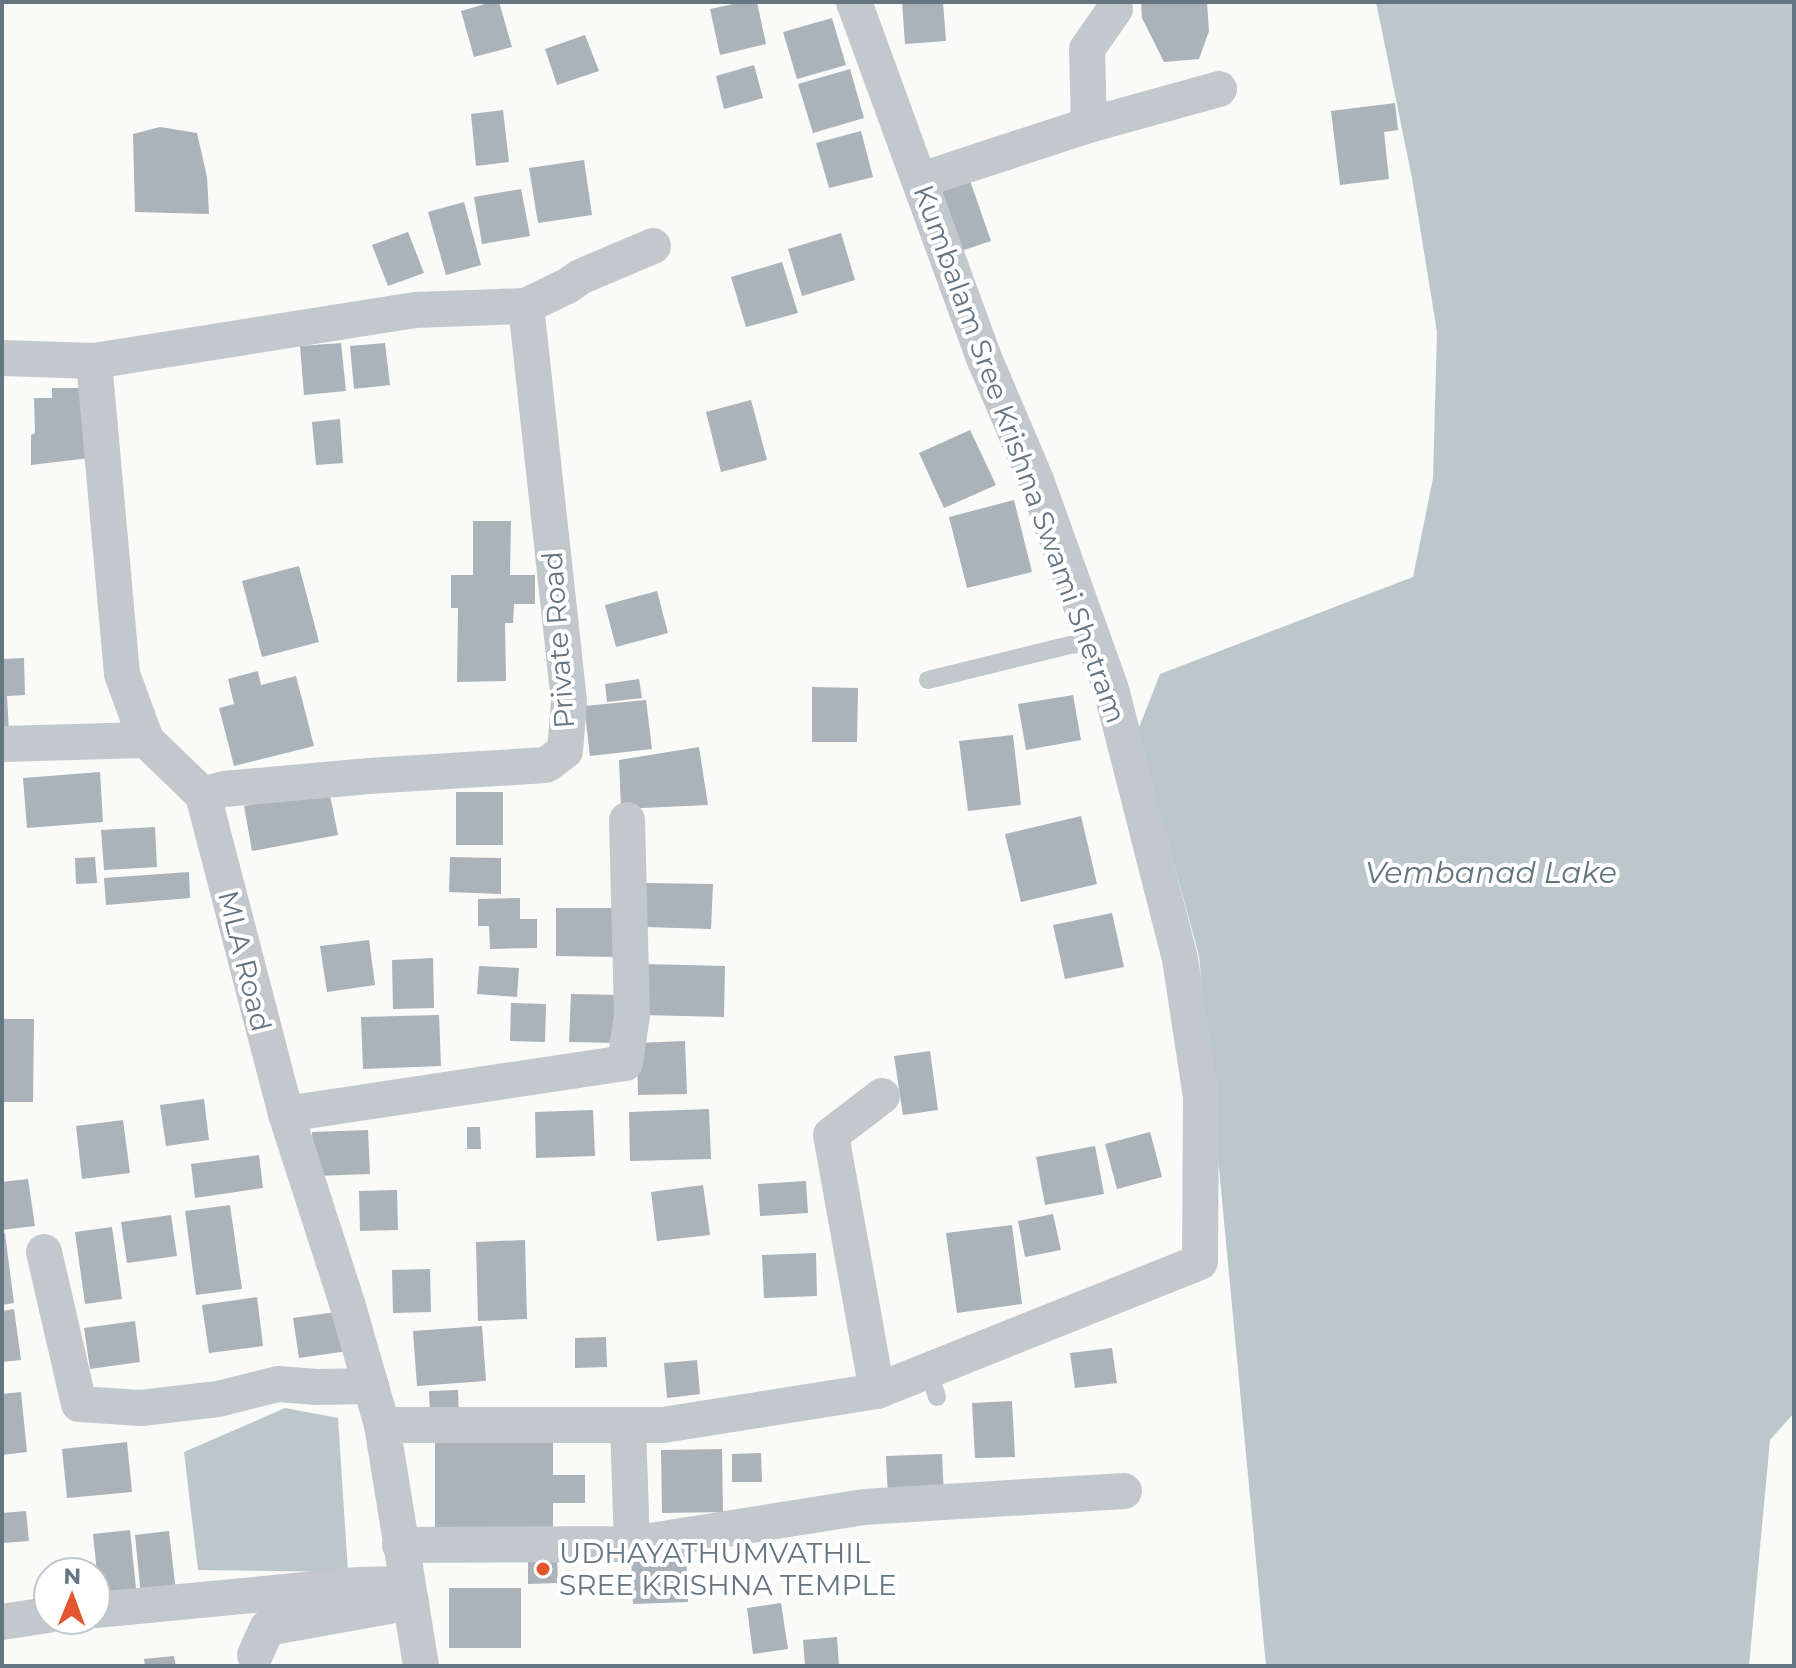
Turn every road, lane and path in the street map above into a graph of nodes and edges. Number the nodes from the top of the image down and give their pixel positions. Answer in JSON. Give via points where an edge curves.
{"nodes":[{"id":1,"x":854,"y":2,"type":"edge"},
{"id":2,"x":1115,"y":9,"type":"dead end"},
{"id":3,"x":1219,"y":89,"type":"dead end"},
{"id":4,"x":1089,"y":125,"type":"junction"},
{"id":5,"x":921,"y":180,"type":"junction"},
{"id":6,"x":653,"y":246,"type":"dead end"},
{"id":7,"x":526,"y":306,"type":"junction"},
{"id":8,"x":2,"y":358,"type":"edge"},
{"id":9,"x":94,"y":361,"type":"junction"},
{"id":10,"x":1094,"y":642,"type":"junction"},
{"id":11,"x":928,"y":680,"type":"dead end"},
{"id":12,"x":146,"y":740,"type":"junction"},
{"id":13,"x":2,"y":744,"type":"edge"},
{"id":14,"x":203,"y":795,"type":"junction"},
{"id":15,"x":627,"y":820,"type":"dead end"},
{"id":16,"x":882,"y":1096,"type":"dead end"},
{"id":17,"x":286,"y":1114,"type":"junction"},
{"id":18,"x":44,"y":1252,"type":"dead end"},
{"id":19,"x":371,"y":1386,"type":"junction"},
{"id":20,"x":877,"y":1391,"type":"junction"},
{"id":21,"x":382,"y":1425,"type":"junction"},
{"id":22,"x":628,"y":1426,"type":"junction"},
{"id":23,"x":1124,"y":1491,"type":"dead end"},
{"id":24,"x":632,"y":1544,"type":"junction"},
{"id":25,"x":400,"y":1545,"type":"junction"},
{"id":26,"x":408,"y":1593,"type":"junction"},
{"id":27,"x":112,"y":1608,"type":"edge"},
{"id":28,"x":32,"y":1617,"type":"edge"},
{"id":29,"x":2,"y":1622,"type":"edge"},
{"id":30,"x":255,"y":1655,"type":"dead end"},
{"id":31,"x":421,"y":1666,"type":"edge"}],
"edges":[{"from":1,"to":5,"type":"street","name":"Kumbalam Sree Krishna Swami Shetram"},
{"from":2,"to":4,"type":"street","via":[[1087,49]]},
{"from":3,"to":4,"type":"street"},
{"from":4,"to":5,"type":"street"},
{"from":5,"to":10,"type":"street","name":"Kumbalam Sree Krishna Swami Shetram"},
{"from":6,"to":7,"type":"street"},
{"from":7,"to":9,"type":"street","via":[[415,310]]},
{"from":7,"to":14,"type":"street","name":"Private Road","via":[[569,701],[565,751],[546,765],[354,777]]},
{"from":8,"to":9,"type":"street"},
{"from":9,"to":12,"type":"street","via":[[122,674]]},
{"from":10,"to":11,"type":"lane"},
{"from":10,"to":20,"type":"street","name":"Kumbalam Sree Krishna Swami Shetram","via":[[1111,689],[1180,959],[1201,1097],[1200,1262],[933,1384]]},
{"from":12,"to":13,"type":"street"},
{"from":12,"to":14,"type":"street"},
{"from":14,"to":17,"type":"street","name":"MLA Road"},
{"from":15,"to":17,"type":"street","via":[[632,1015],[625,1063]]},
{"from":16,"to":20,"type":"street","via":[[831,1135]]},
{"from":17,"to":19,"type":"street","name":"MLA Road"},
{"from":18,"to":19,"type":"street","via":[[79,1404],[141,1408],[218,1399],[278,1384]]},
{"from":19,"to":21,"type":"street","name":"MLA Road"},
{"from":20,"to":22,"type":"street","name":"Kumbalam Sree Krishna Swami Shetram"},
{"from":21,"to":22,"type":"street","name":"Kumbalam Sree Krishna Swami Shetram"},
{"from":21,"to":25,"type":"street","name":"MLA Road"},
{"from":22,"to":24,"type":"street"},
{"from":23,"to":24,"type":"street","via":[[864,1507]]},
{"from":24,"to":25,"type":"street"},
{"from":25,"to":26,"type":"street","name":"MLA Road"},
{"from":26,"to":27,"type":"street","via":[[358,1585]]},
{"from":26,"to":30,"type":"street","via":[[267,1628]]},
{"from":26,"to":31,"type":"street","name":"MLA Road"},
{"from":28,"to":29,"type":"street"}]}
